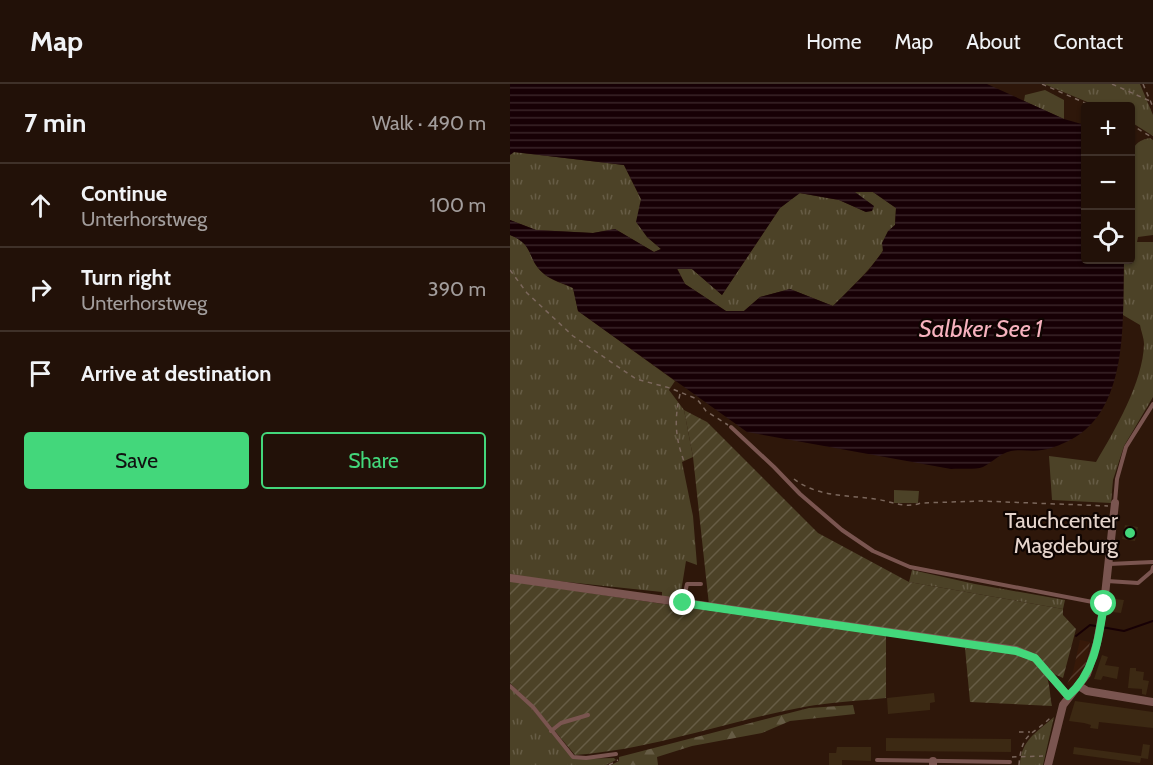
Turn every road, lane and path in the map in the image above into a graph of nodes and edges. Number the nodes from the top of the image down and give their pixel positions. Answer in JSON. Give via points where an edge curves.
{"nodes":[{"id":1,"x":1042,"y":84,"type":"edge"},
{"id":2,"x":1112,"y":84,"type":"edge"},
{"id":3,"x":1143,"y":84,"type":"edge"},
{"id":4,"x":1150,"y":101,"type":"junction"},
{"id":5,"x":1083,"y":102,"type":"edge"},
{"id":6,"x":1153,"y":107,"type":"edge"},
{"id":7,"x":1135,"y":127,"type":"edge"},
{"id":8,"x":1153,"y":138,"type":"edge"},
{"id":9,"x":510,"y":270,"type":"edge"},
{"id":10,"x":681,"y":393,"type":"junction"},
{"id":11,"x":1153,"y":404,"type":"edge"},
{"id":12,"x":731,"y":427,"type":"joint"},
{"id":13,"x":685,"y":464,"type":"dead end"},
{"id":14,"x":794,"y":479,"type":"dead end"},
{"id":15,"x":1115,"y":504,"type":"junction"},
{"id":16,"x":1153,"y":562,"type":"edge"},
{"id":17,"x":1108,"y":564,"type":"junction"},
{"id":18,"x":1153,"y":567,"type":"edge"},
{"id":19,"x":510,"y":578,"type":"edge"},
{"id":20,"x":1107,"y":581,"type":"junction"},
{"id":21,"x":701,"y":584,"type":"dead end"},
{"id":22,"x":683,"y":603,"type":"junction"},
{"id":23,"x":1104,"y":604,"type":"junction"},
{"id":24,"x":510,"y":686,"type":"edge"},
{"id":25,"x":1079,"y":686,"type":"junction"},
{"id":26,"x":1068,"y":696,"type":"junction"},
{"id":27,"x":1153,"y":702,"type":"edge"},
{"id":28,"x":588,"y":715,"type":"dead end"},
{"id":29,"x":1054,"y":715,"type":"dead end"},
{"id":30,"x":551,"y":730,"type":"junction"},
{"id":31,"x":1019,"y":732,"type":"dead end"},
{"id":32,"x":1031,"y":732,"type":"junction"},
{"id":33,"x":616,"y":754,"type":"joint"},
{"id":34,"x":877,"y":760,"type":"dead end"},
{"id":35,"x":1010,"y":762,"type":"dead end"},
{"id":36,"x":933,"y":763,"type":"edge"},
{"id":37,"x":609,"y":765,"type":"edge"},
{"id":38,"x":1019,"y":765,"type":"edge"},
{"id":39,"x":1048,"y":765,"type":"edge"}],
"edges":[{"from":1,"to":5,"type":"path"},
{"from":2,"to":4,"type":"path"},
{"from":3,"to":4,"type":"path"},
{"from":4,"to":6,"type":"path"},
{"from":7,"to":8,"type":"path"},
{"from":9,"to":10,"type":"path","via":[[527,293],[573,336],[636,379]]},
{"from":10,"to":12,"type":"path","via":[[697,399],[705,411]]},
{"from":10,"to":13,"type":"path","via":[[675,415],[678,445]]},
{"from":11,"to":15,"type":"lane","via":[[1126,447]]},
{"from":12,"to":23,"type":"lane","via":[[816,508],[873,550],[910,567]]},
{"from":14,"to":15,"type":"path","via":[[829,495],[913,506],[981,501]]},
{"from":15,"to":17,"type":"street"},
{"from":16,"to":17,"type":"lane"},
{"from":17,"to":20,"type":"street"},
{"from":18,"to":20,"type":"lane","via":[[1138,583]]},
{"from":19,"to":22,"type":"street"},
{"from":20,"to":23,"type":"street"},
{"from":21,"to":22,"type":"lane","via":[[687,584]]},
{"from":22,"to":26,"type":"street","via":[[1016,651],[1035,658]]},
{"from":23,"to":25,"type":"street","via":[[1091,666]]},
{"from":24,"to":30,"type":"lane","via":[[533,706]]},
{"from":25,"to":26,"type":"street"},
{"from":25,"to":27,"type":"street","via":[[1087,691]]},
{"from":26,"to":39,"type":"street"},
{"from":28,"to":30,"type":"lane"},
{"from":29,"to":32,"type":"path"},
{"from":30,"to":33,"type":"lane","via":[[573,757]]},
{"from":31,"to":32,"type":"path"},
{"from":32,"to":38,"type":"path","via":[[1022,745]]},
{"from":33,"to":37,"type":"path","via":[[618,760]]},
{"from":34,"to":36,"type":"lane"},
{"from":35,"to":36,"type":"lane"}]}
